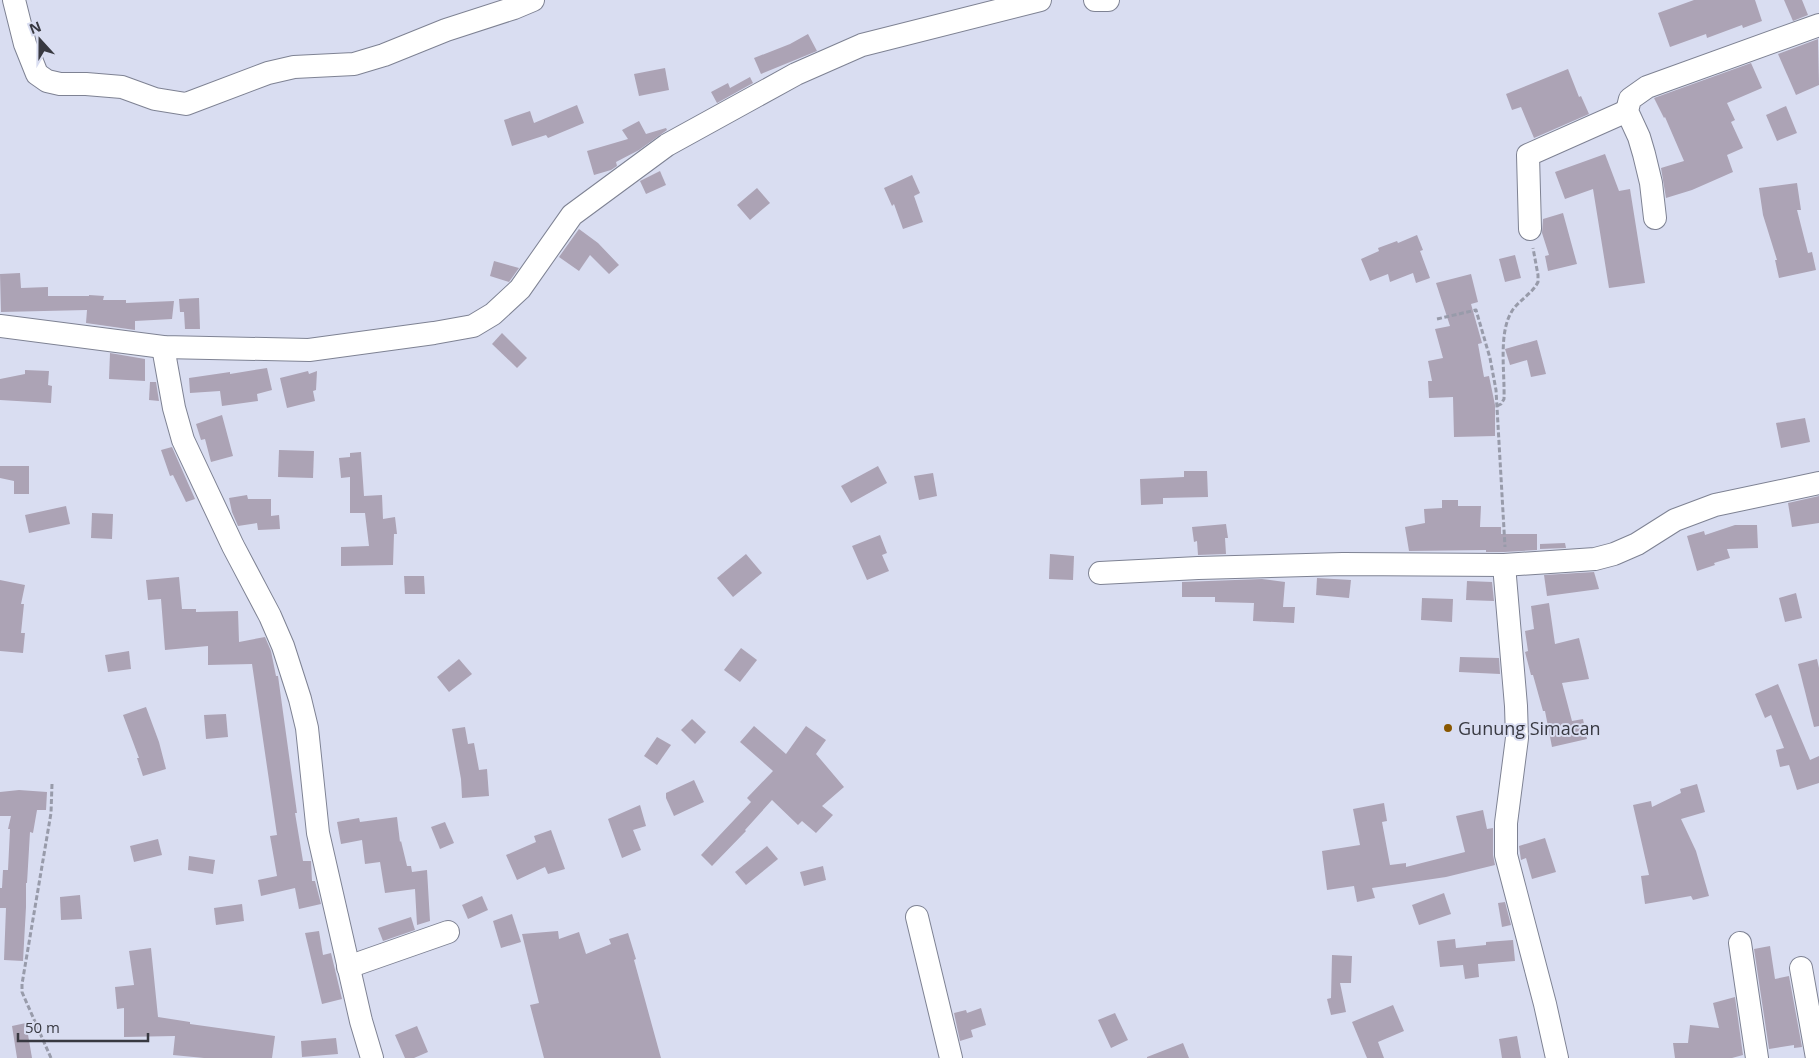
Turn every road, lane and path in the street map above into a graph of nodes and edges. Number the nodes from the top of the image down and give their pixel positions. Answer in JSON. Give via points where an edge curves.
{"nodes":[{"id":1,"x":14,"y":0,"type":"edge"},
{"id":2,"x":533,"y":0,"type":"edge"},
{"id":3,"x":1040,"y":0,"type":"edge"},
{"id":4,"x":1095,"y":0,"type":"edge"},
{"id":5,"x":1108,"y":0,"type":"edge"},
{"id":6,"x":1819,"y":25,"type":"edge"},
{"id":7,"x":1627,"y":111,"type":"junction"},
{"id":8,"x":1655,"y":218,"type":"dead end"},
{"id":9,"x":1530,"y":229,"type":"joint"},
{"id":10,"x":1437,"y":319,"type":"dead end"},
{"id":11,"x":0,"y":326,"type":"edge"},
{"id":12,"x":163,"y":347,"type":"junction"},
{"id":13,"x":1497,"y":406,"type":"junction"},
{"id":14,"x":1819,"y":483,"type":"edge"},
{"id":15,"x":1504,"y":565,"type":"junction"},
{"id":16,"x":1100,"y":573,"type":"dead end"},
{"id":17,"x":52,"y":784,"type":"dead end"},
{"id":18,"x":917,"y":918,"type":"dead end"},
{"id":19,"x":448,"y":932,"type":"dead end"},
{"id":20,"x":1740,"y":943,"type":"dead end"},
{"id":21,"x":348,"y":967,"type":"junction"},
{"id":22,"x":1801,"y":968,"type":"dead end"},
{"id":23,"x":51,"y":1058,"type":"edge"},
{"id":24,"x":372,"y":1058,"type":"edge"},
{"id":25,"x":951,"y":1058,"type":"edge"},
{"id":26,"x":1557,"y":1058,"type":"edge"},
{"id":27,"x":1757,"y":1058,"type":"edge"},
{"id":28,"x":1817,"y":1058,"type":"edge"}],
"edges":[{"from":1,"to":2,"type":"street","via":[[25,44],[37,74],[47,81],[122,87],[154,99],[186,104],[268,73],[354,64]]},
{"from":3,"to":12,"type":"street","via":[[862,45],[796,74],[667,145],[572,215],[520,289],[493,314],[473,326],[309,350]]},
{"from":4,"to":5,"type":"street"},
{"from":6,"to":7,"type":"street","via":[[1646,87],[1630,99]]},
{"from":7,"to":8,"type":"street","via":[[1652,183]]},
{"from":7,"to":9,"type":"street","via":[[1528,155]]},
{"from":9,"to":13,"type":"path","via":[[1538,282],[1516,306],[1506,323],[1504,399]]},
{"from":10,"to":13,"type":"path","via":[[1476,310],[1490,358]]},
{"from":11,"to":12,"type":"street"},
{"from":12,"to":21,"type":"street","via":[[183,440],[232,546],[270,616],[300,700],[307,728],[318,833]]},
{"from":13,"to":15,"type":"path"},
{"from":14,"to":15,"type":"street","via":[[1715,505],[1675,520],[1637,544],[1595,559]]},
{"from":15,"to":16,"type":"street","via":[[1343,564]]},
{"from":15,"to":26,"type":"street","via":[[1517,738],[1506,823],[1506,854]]},
{"from":17,"to":23,"type":"path","via":[[51,813],[22,984],[22,992]]},
{"from":18,"to":25,"type":"street"},
{"from":19,"to":21,"type":"street"},
{"from":20,"to":27,"type":"street"},
{"from":21,"to":24,"type":"street"},
{"from":22,"to":28,"type":"street"}]}
